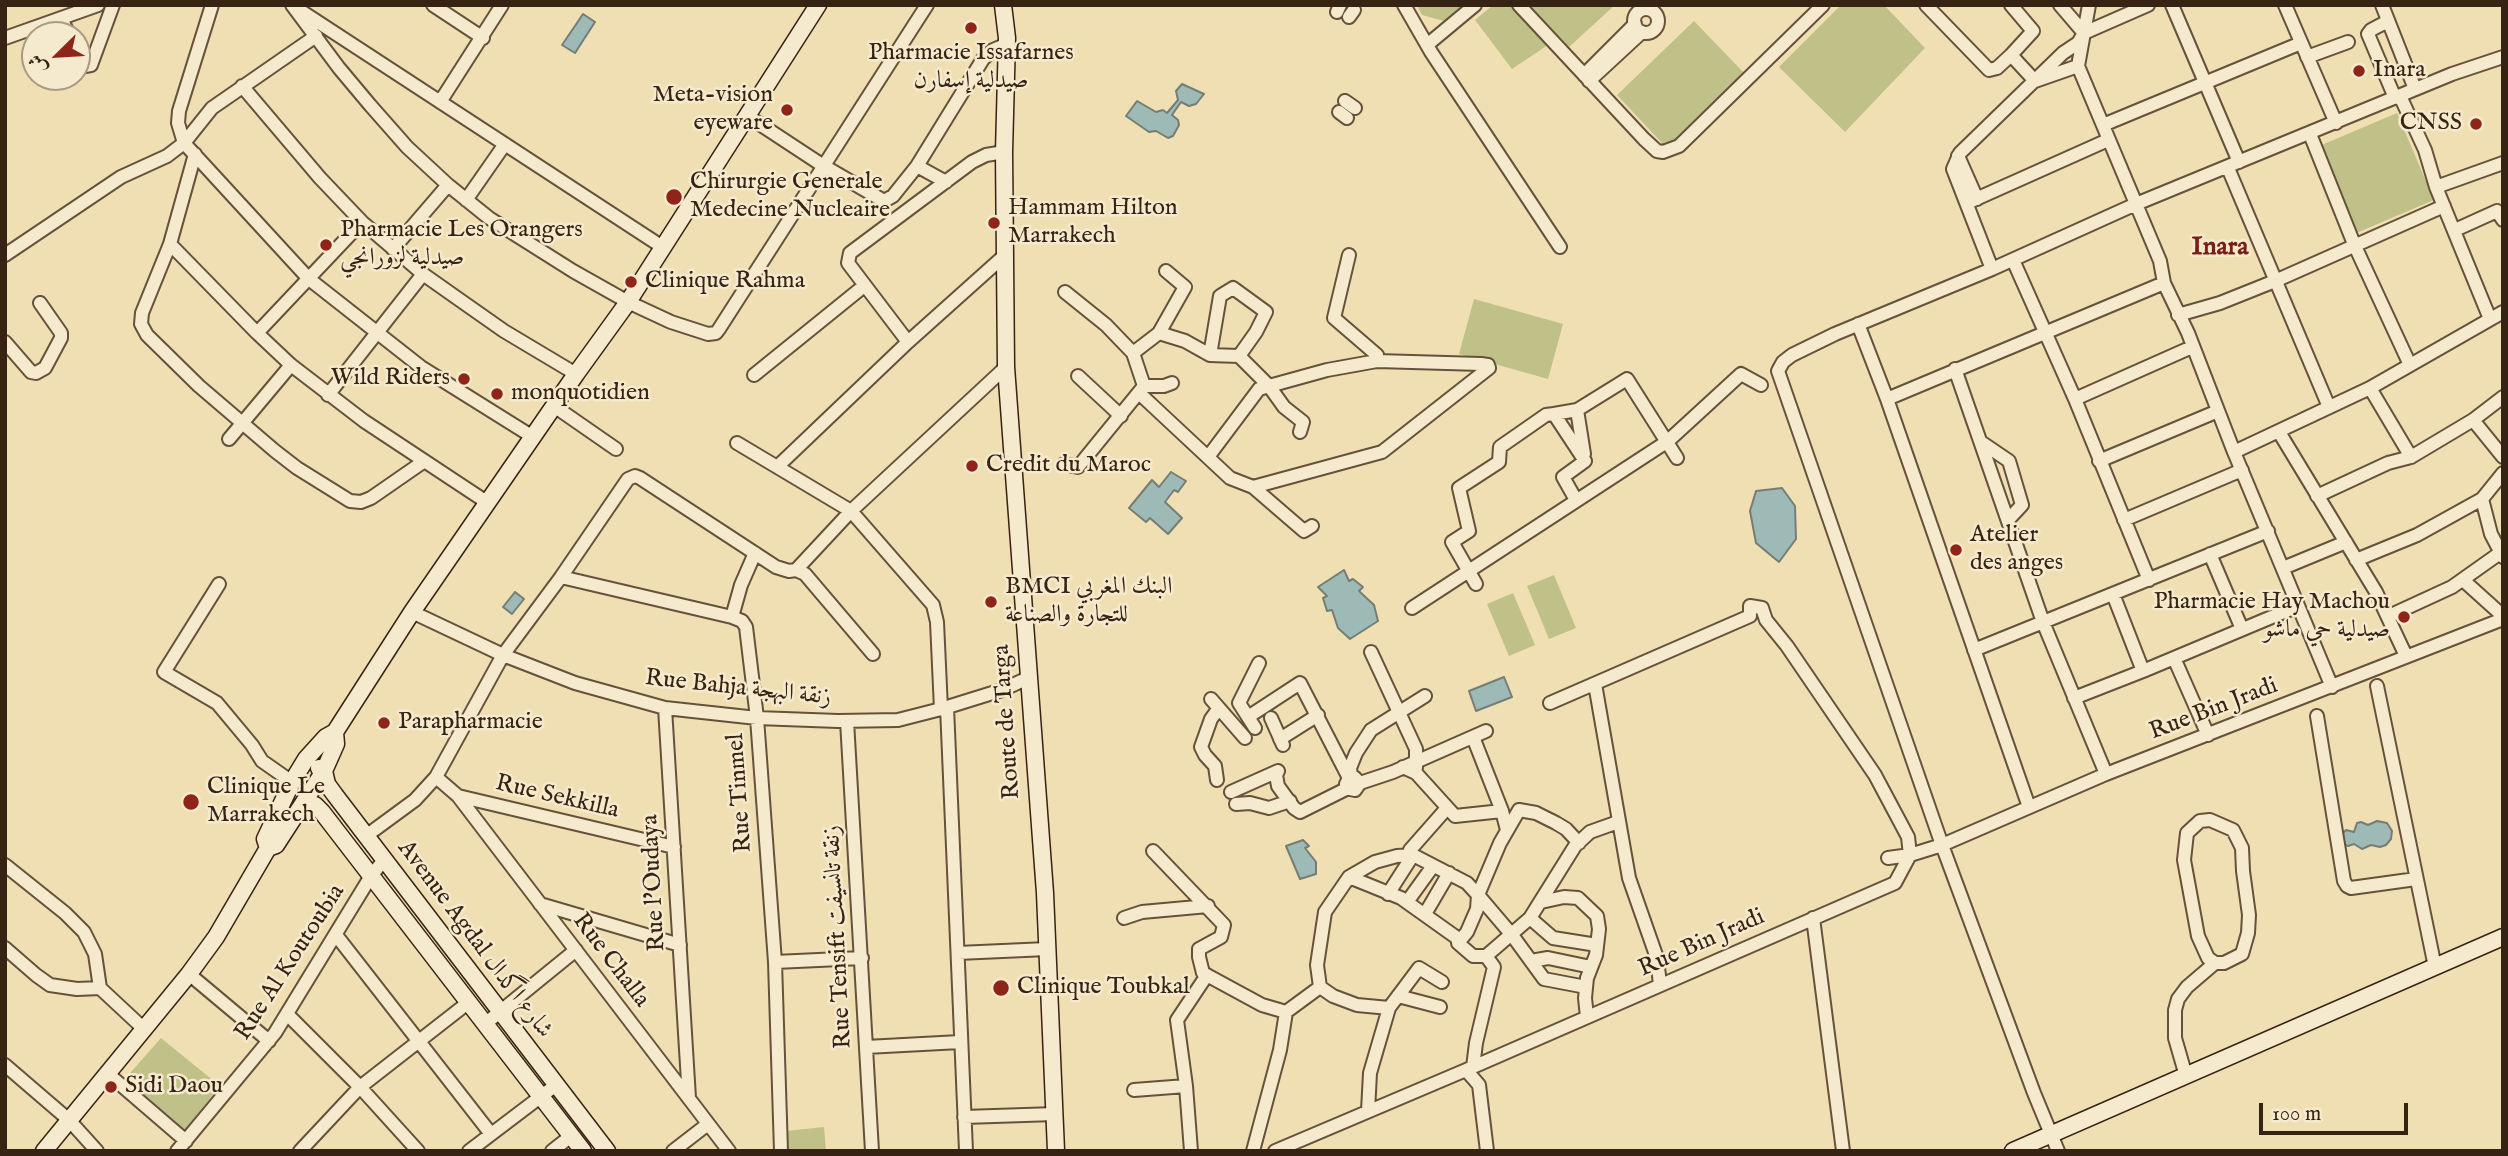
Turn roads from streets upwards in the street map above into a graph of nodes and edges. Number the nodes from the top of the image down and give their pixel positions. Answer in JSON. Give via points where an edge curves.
{"nodes":[{"id":1,"x":98,"y":5,"type":"edge"},
{"id":2,"x":113,"y":5,"type":"edge"},
{"id":3,"x":212,"y":5,"type":"edge"},
{"id":4,"x":292,"y":5,"type":"edge"},
{"id":5,"x":433,"y":5,"type":"edge"},
{"id":6,"x":502,"y":5,"type":"edge"},
{"id":7,"x":818,"y":5,"type":"edge"},
{"id":8,"x":927,"y":5,"type":"edge"},
{"id":9,"x":1003,"y":5,"type":"edge"},
{"id":10,"x":1013,"y":5,"type":"edge"},
{"id":11,"x":1404,"y":5,"type":"edge"},
{"id":12,"x":1475,"y":5,"type":"edge"},
{"id":13,"x":1519,"y":5,"type":"edge"},
{"id":14,"x":1823,"y":5,"type":"edge"},
{"id":15,"x":1926,"y":5,"type":"edge"},
{"id":16,"x":2011,"y":5,"type":"edge"},
{"id":17,"x":2060,"y":5,"type":"edge"},
{"id":18,"x":2089,"y":5,"type":"edge"},
{"id":19,"x":2148,"y":5,"type":"edge"},
{"id":20,"x":2172,"y":5,"type":"edge"},
{"id":21,"x":2285,"y":5,"type":"edge"},
{"id":22,"x":2382,"y":5,"type":"edge"},
{"id":23,"x":61,"y":18,"type":"junction"},
{"id":24,"x":62,"y":21,"type":"edge"},
{"id":25,"x":2388,"y":21,"type":"junction"},
{"id":26,"x":1638,"y":28,"type":"dead end"},
{"id":27,"x":2084,"y":33,"type":"junction"},
{"id":28,"x":316,"y":36,"type":"junction"},
{"id":29,"x":5,"y":38,"type":"edge"},
{"id":30,"x":483,"y":38,"type":"junction"},
{"id":31,"x":1007,"y":41,"type":"junction"},
{"id":32,"x":2348,"y":42,"type":"dead end"},
{"id":33,"x":2301,"y":43,"type":"junction"},
{"id":34,"x":1427,"y":45,"type":"junction"},
{"id":35,"x":2011,"y":55,"type":"junction"},
{"id":36,"x":2307,"y":57,"type":"junction"},
{"id":37,"x":2503,"y":57,"type":"edge"},
{"id":38,"x":91,"y":65,"type":"edge"},
{"id":39,"x":2078,"y":66,"type":"junction"},
{"id":40,"x":1586,"y":78,"type":"junction"},
{"id":41,"x":2035,"y":81,"type":"junction"},
{"id":42,"x":2204,"y":83,"type":"junction"},
{"id":43,"x":242,"y":86,"type":"junction"},
{"id":44,"x":2416,"y":89,"type":"junction"},
{"id":45,"x":2398,"y":97,"type":"junction"},
{"id":46,"x":440,"y":102,"type":"junction"},
{"id":47,"x":749,"y":117,"type":"junction"},
{"id":48,"x":2336,"y":123,"type":"junction"},
{"id":49,"x":2103,"y":125,"type":"junction"},
{"id":50,"x":2310,"y":134,"type":"junction"},
{"id":51,"x":2108,"y":140,"type":"junction"},
{"id":52,"x":184,"y":143,"type":"junction"},
{"id":53,"x":505,"y":144,"type":"junction"},
{"id":54,"x":1004,"y":152,"type":"junction"},
{"id":55,"x":195,"y":154,"type":"junction"},
{"id":56,"x":2503,"y":163,"type":"edge"},
{"id":57,"x":822,"y":165,"type":"junction"},
{"id":58,"x":2234,"y":165,"type":"junction"},
{"id":59,"x":917,"y":166,"type":"junction"},
{"id":60,"x":946,"y":182,"type":"junction"},
{"id":61,"x":448,"y":186,"type":"junction"},
{"id":62,"x":2436,"y":187,"type":"junction"},
{"id":63,"x":893,"y":196,"type":"junction"},
{"id":64,"x":466,"y":200,"type":"junction"},
{"id":65,"x":1972,"y":201,"type":"junction"},
{"id":66,"x":2136,"y":204,"type":"junction"},
{"id":67,"x":2444,"y":206,"type":"junction"},
{"id":68,"x":909,"y":208,"type":"junction"},
{"id":69,"x":2503,"y":220,"type":"edge"},
{"id":70,"x":362,"y":222,"type":"junction"},
{"id":71,"x":2455,"y":230,"type":"junction"},
{"id":72,"x":170,"y":244,"type":"junction"},
{"id":73,"x":2354,"y":244,"type":"junction"},
{"id":74,"x":1560,"y":247,"type":"dead end"},
{"id":75,"x":393,"y":248,"type":"junction"},
{"id":76,"x":664,"y":248,"type":"junction"},
{"id":77,"x":5,"y":255,"type":"edge"},
{"id":78,"x":1349,"y":255,"type":"dead end"},
{"id":79,"x":1004,"y":256,"type":"junction"},
{"id":80,"x":2013,"y":260,"type":"junction"},
{"id":81,"x":1992,"y":269,"type":"junction"},
{"id":82,"x":1166,"y":271,"type":"dead end"},
{"id":83,"x":423,"y":274,"type":"junction"},
{"id":84,"x":309,"y":279,"type":"junction"},
{"id":85,"x":2275,"y":281,"type":"junction"},
{"id":86,"x":2164,"y":283,"type":"junction"},
{"id":87,"x":864,"y":286,"type":"junction"},
{"id":88,"x":1065,"y":292,"type":"dead end"},
{"id":89,"x":628,"y":302,"type":"junction"},
{"id":90,"x":40,"y":303,"type":"dead end"},
{"id":91,"x":2503,"y":312,"type":"edge"},
{"id":92,"x":2178,"y":315,"type":"junction"},
{"id":93,"x":2490,"y":319,"type":"junction"},
{"id":94,"x":1858,"y":324,"type":"junction"},
{"id":95,"x":2046,"y":332,"type":"junction"},
{"id":96,"x":257,"y":333,"type":"junction"},
{"id":97,"x":376,"y":333,"type":"junction"},
{"id":98,"x":1159,"y":333,"type":"junction"},
{"id":99,"x":5,"y":342,"type":"edge"},
{"id":100,"x":908,"y":342,"type":"junction"},
{"id":101,"x":2192,"y":347,"type":"junction"},
{"id":102,"x":1133,"y":353,"type":"junction"},
{"id":103,"x":1210,"y":355,"type":"junction"},
{"id":104,"x":1238,"y":356,"type":"junction"},
{"id":105,"x":1377,"y":361,"type":"junction"},
{"id":106,"x":291,"y":365,"type":"junction"},
{"id":107,"x":2410,"y":365,"type":"junction"},
{"id":108,"x":1006,"y":367,"type":"junction"},
{"id":109,"x":1955,"y":369,"type":"junction"},
{"id":110,"x":576,"y":374,"type":"junction"},
{"id":111,"x":754,"y":375,"type":"dead end"},
{"id":112,"x":1078,"y":376,"type":"dead end"},
{"id":113,"x":1172,"y":383,"type":"dead end"},
{"id":114,"x":1761,"y":385,"type":"dead end"},
{"id":115,"x":1269,"y":386,"type":"junction"},
{"id":116,"x":2370,"y":388,"type":"junction"},
{"id":117,"x":1141,"y":390,"type":"junction"},
{"id":118,"x":328,"y":395,"type":"junction"},
{"id":119,"x":2503,"y":397,"type":"edge"},
{"id":120,"x":1887,"y":399,"type":"junction"},
{"id":121,"x":2075,"y":399,"type":"junction"},
{"id":122,"x":554,"y":406,"type":"junction"},
{"id":123,"x":2329,"y":407,"type":"junction"},
{"id":124,"x":1577,"y":410,"type":"junction"},
{"id":125,"x":2218,"y":411,"type":"junction"},
{"id":126,"x":1554,"y":414,"type":"junction"},
{"id":127,"x":1121,"y":415,"type":"junction"},
{"id":128,"x":2473,"y":420,"type":"junction"},
{"id":129,"x":244,"y":424,"type":"junction"},
{"id":130,"x":1300,"y":432,"type":"dead end"},
{"id":131,"x":2279,"y":432,"type":"junction"},
{"id":132,"x":533,"y":438,"type":"junction"},
{"id":133,"x":229,"y":439,"type":"dead end"},
{"id":134,"x":1668,"y":441,"type":"junction"},
{"id":135,"x":1981,"y":442,"type":"junction"},
{"id":136,"x":737,"y":443,"type":"dead end"},
{"id":137,"x":616,"y":449,"type":"dead end"},
{"id":138,"x":2234,"y":452,"type":"junction"},
{"id":139,"x":1208,"y":457,"type":"junction"},
{"id":140,"x":2411,"y":457,"type":"junction"},
{"id":141,"x":2503,"y":457,"type":"edge"},
{"id":142,"x":1677,"y":458,"type":"dead end"},
{"id":143,"x":1585,"y":461,"type":"junction"},
{"id":144,"x":2099,"y":461,"type":"junction"},
{"id":145,"x":423,"y":462,"type":"junction"},
{"id":146,"x":1063,"y":464,"type":"dead end"},
{"id":147,"x":777,"y":467,"type":"junction"},
{"id":148,"x":2242,"y":470,"type":"junction"},
{"id":149,"x":2503,"y":473,"type":"edge"},
{"id":150,"x":1253,"y":487,"type":"junction"},
{"id":151,"x":2317,"y":496,"type":"junction"},
{"id":152,"x":2482,"y":499,"type":"junction"},
{"id":153,"x":1576,"y":500,"type":"junction"},
{"id":154,"x":488,"y":503,"type":"junction"},
{"id":155,"x":851,"y":511,"type":"junction"},
{"id":156,"x":2008,"y":520,"type":"junction"},
{"id":157,"x":2123,"y":520,"type":"junction"},
{"id":158,"x":1312,"y":526,"type":"dead end"},
{"id":159,"x":2268,"y":531,"type":"junction"},
{"id":160,"x":2346,"y":542,"type":"junction"},
{"id":161,"x":755,"y":553,"type":"junction"},
{"id":162,"x":2210,"y":554,"type":"junction"},
{"id":163,"x":2501,"y":555,"type":"edge"},
{"id":164,"x":2356,"y":560,"type":"junction"},
{"id":165,"x":2283,"y":568,"type":"junction"},
{"id":166,"x":796,"y":570,"type":"junction"},
{"id":167,"x":1470,"y":571,"type":"junction"},
{"id":168,"x":561,"y":577,"type":"junction"},
{"id":169,"x":2149,"y":580,"type":"junction"},
{"id":170,"x":2463,"y":580,"type":"junction"},
{"id":171,"x":219,"y":584,"type":"dead end"},
{"id":172,"x":1476,"y":584,"type":"dead end"},
{"id":173,"x":2113,"y":594,"type":"junction"},
{"id":174,"x":2298,"y":606,"type":"junction"},
{"id":175,"x":1412,"y":608,"type":"dead end"},
{"id":176,"x":412,"y":612,"type":"junction"},
{"id":177,"x":2389,"y":616,"type":"junction"},
{"id":178,"x":732,"y":617,"type":"junction"},
{"id":179,"x":2503,"y":617,"type":"edge"},
{"id":180,"x":2043,"y":622,"type":"junction"},
{"id":181,"x":2242,"y":629,"type":"junction"},
{"id":182,"x":1974,"y":650,"type":"junction"},
{"id":183,"x":1371,"y":652,"type":"dead end"},
{"id":184,"x":873,"y":654,"type":"dead end"},
{"id":185,"x":503,"y":655,"type":"junction"},
{"id":186,"x":2406,"y":656,"type":"junction"},
{"id":187,"x":2174,"y":658,"type":"junction"},
{"id":188,"x":1259,"y":663,"type":"dead end"},
{"id":189,"x":2143,"y":671,"type":"junction"},
{"id":190,"x":1028,"y":678,"type":"junction"},
{"id":191,"x":1595,"y":684,"type":"junction"},
{"id":192,"x":2332,"y":687,"type":"junction"},
{"id":193,"x":2377,"y":687,"type":"dead end"},
{"id":194,"x":1425,"y":696,"type":"dead end"},
{"id":195,"x":2074,"y":698,"type":"junction"},
{"id":196,"x":1550,"y":704,"type":"dead end"},
{"id":197,"x":665,"y":708,"type":"junction"},
{"id":198,"x":944,"y":708,"type":"junction"},
{"id":199,"x":1398,"y":712,"type":"junction"},
{"id":200,"x":1318,"y":715,"type":"junction"},
{"id":201,"x":2317,"y":716,"type":"dead end"},
{"id":202,"x":757,"y":718,"type":"junction"},
{"id":203,"x":1271,"y":718,"type":"dead end"},
{"id":204,"x":847,"y":721,"type":"junction"},
{"id":205,"x":1486,"y":731,"type":"dead end"},
{"id":206,"x":335,"y":732,"type":"junction"},
{"id":207,"x":2208,"y":735,"type":"junction"},
{"id":208,"x":1473,"y":737,"type":"junction"},
{"id":209,"x":1245,"y":738,"type":"dead end"},
{"id":210,"x":306,"y":759,"type":"junction"},
{"id":211,"x":1412,"y":768,"type":"junction"},
{"id":212,"x":324,"y":771,"type":"junction"},
{"id":213,"x":2106,"y":774,"type":"junction"},
{"id":214,"x":436,"y":777,"type":"junction"},
{"id":215,"x":1217,"y":780,"type":"dead end"},
{"id":216,"x":1352,"y":781,"type":"junction"},
{"id":217,"x":292,"y":782,"type":"junction"},
{"id":218,"x":458,"y":796,"type":"junction"},
{"id":219,"x":1290,"y":801,"type":"junction"},
{"id":220,"x":306,"y":802,"type":"junction"},
{"id":221,"x":279,"y":807,"type":"junction"},
{"id":222,"x":2029,"y":807,"type":"junction"},
{"id":223,"x":1447,"y":808,"type":"junction"},
{"id":224,"x":1502,"y":811,"type":"junction"},
{"id":225,"x":295,"y":817,"type":"junction"},
{"id":226,"x":1618,"y":822,"type":"junction"},
{"id":227,"x":1507,"y":830,"type":"junction"},
{"id":228,"x":366,"y":836,"type":"junction"},
{"id":229,"x":1578,"y":843,"type":"junction"},
{"id":230,"x":1942,"y":845,"type":"junction"},
{"id":231,"x":674,"y":847,"type":"junction"},
{"id":232,"x":268,"y":848,"type":"junction"},
{"id":233,"x":1153,"y":851,"type":"dead end"},
{"id":234,"x":1413,"y":855,"type":"junction"},
{"id":235,"x":1910,"y":855,"type":"junction"},
{"id":236,"x":1888,"y":858,"type":"dead end"},
{"id":237,"x":384,"y":860,"type":"junction"},
{"id":238,"x":5,"y":865,"type":"edge"},
{"id":239,"x":1433,"y":866,"type":"junction"},
{"id":240,"x":1449,"y":873,"type":"junction"},
{"id":241,"x":371,"y":876,"type":"junction"},
{"id":242,"x":1349,"y":877,"type":"junction"},
{"id":243,"x":2416,"y":879,"type":"junction"},
{"id":244,"x":1388,"y":894,"type":"junction"},
{"id":245,"x":1478,"y":895,"type":"junction"},
{"id":246,"x":1408,"y":902,"type":"junction"},
{"id":247,"x":1541,"y":902,"type":"junction"},
{"id":248,"x":541,"y":904,"type":"junction"},
{"id":249,"x":1208,"y":906,"type":"junction"},
{"id":250,"x":1425,"y":914,"type":"junction"},
{"id":251,"x":1124,"y":918,"type":"dead end"},
{"id":252,"x":1530,"y":918,"type":"junction"},
{"id":253,"x":1813,"y":918,"type":"junction"},
{"id":254,"x":336,"y":935,"type":"junction"},
{"id":255,"x":1511,"y":935,"type":"junction"},
{"id":256,"x":2503,"y":937,"type":"edge"},
{"id":257,"x":1460,"y":940,"type":"junction"},
{"id":258,"x":680,"y":945,"type":"junction"},
{"id":259,"x":1597,"y":945,"type":"junction"},
{"id":260,"x":5,"y":948,"type":"edge"},
{"id":261,"x":1047,"y":949,"type":"junction"},
{"id":262,"x":576,"y":950,"type":"junction"},
{"id":263,"x":958,"y":953,"type":"junction"},
{"id":264,"x":1486,"y":956,"type":"junction"},
{"id":265,"x":862,"y":958,"type":"junction"},
{"id":266,"x":1531,"y":961,"type":"junction"},
{"id":267,"x":775,"y":962,"type":"junction"},
{"id":268,"x":2215,"y":964,"type":"junction"},
{"id":269,"x":1591,"y":967,"type":"junction"},
{"id":270,"x":2434,"y":967,"type":"junction"},
{"id":271,"x":189,"y":974,"type":"junction"},
{"id":272,"x":1207,"y":975,"type":"junction"},
{"id":273,"x":1442,"y":982,"type":"dead end"},
{"id":274,"x":1660,"y":985,"type":"junction"},
{"id":275,"x":1320,"y":987,"type":"junction"},
{"id":276,"x":1586,"y":987,"type":"junction"},
{"id":277,"x":100,"y":988,"type":"junction"},
{"id":278,"x":1398,"y":996,"type":"junction"},
{"id":279,"x":468,"y":1002,"type":"junction"},
{"id":280,"x":1440,"y":1007,"type":"dead end"},
{"id":281,"x":1389,"y":1008,"type":"junction"},
{"id":282,"x":500,"y":1011,"type":"junction"},
{"id":283,"x":1286,"y":1012,"type":"junction"},
{"id":284,"x":288,"y":1015,"type":"junction"},
{"id":285,"x":1587,"y":1017,"type":"junction"},
{"id":286,"x":485,"y":1024,"type":"junction"},
{"id":287,"x":144,"y":1029,"type":"junction"},
{"id":288,"x":269,"y":1041,"type":"junction"},
{"id":289,"x":418,"y":1042,"type":"junction"},
{"id":290,"x":960,"y":1042,"type":"junction"},
{"id":291,"x":866,"y":1047,"type":"junction"},
{"id":292,"x":5,"y":1065,"type":"edge"},
{"id":293,"x":1470,"y":1068,"type":"junction"},
{"id":294,"x":107,"y":1073,"type":"junction"},
{"id":295,"x":2186,"y":1076,"type":"junction"},
{"id":296,"x":556,"y":1085,"type":"junction"},
{"id":297,"x":1185,"y":1086,"type":"junction"},
{"id":298,"x":360,"y":1087,"type":"junction"},
{"id":299,"x":1134,"y":1090,"type":"dead end"},
{"id":300,"x":541,"y":1097,"type":"junction"},
{"id":301,"x":689,"y":1098,"type":"junction"},
{"id":302,"x":1368,"y":1111,"type":"junction"},
{"id":303,"x":1055,"y":1114,"type":"junction"},
{"id":304,"x":964,"y":1117,"type":"junction"},
{"id":305,"x":69,"y":1120,"type":"junction"},
{"id":306,"x":708,"y":1124,"type":"junction"},
{"id":307,"x":491,"y":1134,"type":"junction"},
{"id":308,"x":2051,"y":1135,"type":"junction"},
{"id":309,"x":571,"y":1136,"type":"junction"},
{"id":310,"x":181,"y":1146,"type":"edge"},
{"id":311,"x":44,"y":1151,"type":"edge"},
{"id":312,"x":97,"y":1151,"type":"edge"},
{"id":313,"x":299,"y":1151,"type":"edge"},
{"id":314,"x":418,"y":1151,"type":"edge"},
{"id":315,"x":469,"y":1151,"type":"edge"},
{"id":316,"x":552,"y":1151,"type":"edge"},
{"id":317,"x":583,"y":1151,"type":"edge"},
{"id":318,"x":607,"y":1151,"type":"edge"},
{"id":319,"x":673,"y":1151,"type":"edge"},
{"id":320,"x":729,"y":1151,"type":"edge"},
{"id":321,"x":781,"y":1151,"type":"edge"},
{"id":322,"x":872,"y":1151,"type":"edge"},
{"id":323,"x":966,"y":1151,"type":"edge"},
{"id":324,"x":1056,"y":1151,"type":"edge"},
{"id":325,"x":1191,"y":1151,"type":"edge"},
{"id":326,"x":1253,"y":1151,"type":"edge"},
{"id":327,"x":1275,"y":1151,"type":"edge"},
{"id":328,"x":1487,"y":1151,"type":"edge"},
{"id":329,"x":1843,"y":1151,"type":"edge"},
{"id":330,"x":2013,"y":1151,"type":"edge"},
{"id":331,"x":2058,"y":1151,"type":"edge"}],
"edges":[{"from":1,"to":23,"type":"street"},
{"from":2,"to":38,"type":"street"},
{"from":3,"to":52,"type":"street","via":[[179,111]]},
{"from":4,"to":28,"type":"street"},
{"from":4,"to":46,"type":"street"},
{"from":5,"to":30,"type":"street"},
{"from":6,"to":30,"type":"street"},
{"from":7,"to":47,"type":"street"},
{"from":8,"to":57,"type":"street"},
{"from":9,"to":31,"type":"street","name":"Route de Targa"},
{"from":10,"to":31,"type":"street","name":"Route de Targa"},
{"from":11,"to":34,"type":"street"},
{"from":12,"to":34,"type":"street"},
{"from":13,"to":40,"type":"street"},
{"from":14,"to":40,"type":"street","via":[[1670,152],[1650,145]]},
{"from":15,"to":35,"type":"street","via":[[1989,69]]},
{"from":16,"to":35,"type":"street","via":[[2033,31]]},
{"from":17,"to":27,"type":"street"},
{"from":18,"to":27,"type":"street"},
{"from":19,"to":27,"type":"street"},
{"from":20,"to":42,"type":"street"},
{"from":21,"to":33,"type":"street"},
{"from":22,"to":25,"type":"street"},
{"from":23,"to":24,"type":"street"},
{"from":23,"to":29,"type":"street"},
{"from":25,"to":44,"type":"street"},
{"from":25,"to":45,"type":"street","via":[[2368,34]]},
{"from":26,"to":40,"type":"street"},
{"from":27,"to":39,"type":"street"},
{"from":27,"to":41,"type":"street"},
{"from":28,"to":43,"type":"street"},
{"from":28,"to":61,"type":"street","via":[[370,106]]},
{"from":30,"to":46,"type":"street"},
{"from":31,"to":54,"type":"street","name":"Route de Targa"},
{"from":31,"to":59,"type":"street","via":[[983,59]]},
{"from":32,"to":36,"type":"street"},
{"from":33,"to":36,"type":"street"},
{"from":33,"to":42,"type":"street"},
{"from":34,"to":74,"type":"street"},
{"from":35,"to":41,"type":"street"},
{"from":36,"to":48,"type":"street"},
{"from":37,"to":44,"type":"street"},
{"from":39,"to":41,"type":"street"},
{"from":39,"to":49,"type":"street"},
{"from":41,"to":65,"type":"street","via":[[1958,156]]},
{"from":42,"to":49,"type":"street"},
{"from":42,"to":58,"type":"street"},
{"from":43,"to":52,"type":"street","via":[[206,113]]},
{"from":43,"to":70,"type":"street"},
{"from":44,"to":45,"type":"street"},
{"from":45,"to":48,"type":"street"},
{"from":45,"to":62,"type":"street","via":[[2425,150]]},
{"from":46,"to":53,"type":"street"},
{"from":47,"to":57,"type":"street"},
{"from":47,"to":76,"type":"street"},
{"from":48,"to":50,"type":"street"},
{"from":49,"to":51,"type":"street"},
{"from":50,"to":58,"type":"street"},
{"from":50,"to":73,"type":"street"},
{"from":51,"to":65,"type":"street"},
{"from":51,"to":66,"type":"street"},
{"from":52,"to":55,"type":"street"},
{"from":52,"to":77,"type":"street","via":[[121,177]]},
{"from":53,"to":64,"type":"street"},
{"from":53,"to":76,"type":"street"},
{"from":54,"to":60,"type":"street","via":[[972,162]]},
{"from":54,"to":79,"type":"street","name":"Route de Targa"},
{"from":55,"to":72,"type":"street"},
{"from":55,"to":84,"type":"street"},
{"from":56,"to":62,"type":"street"},
{"from":57,"to":63,"type":"street","via":[[880,200]]},
{"from":57,"to":89,"type":"street","via":[[716,333],[702,334]]},
{"from":58,"to":66,"type":"street"},
{"from":58,"to":85,"type":"street"},
{"from":59,"to":60,"type":"street"},
{"from":59,"to":63,"type":"street"},
{"from":60,"to":68,"type":"street"},
{"from":61,"to":64,"type":"street"},
{"from":61,"to":75,"type":"street"},
{"from":62,"to":67,"type":"street"},
{"from":63,"to":68,"type":"street"},
{"from":64,"to":89,"type":"street"},
{"from":65,"to":81,"type":"street"},
{"from":66,"to":80,"type":"street"},
{"from":66,"to":86,"type":"street","via":[[2160,261]]},
{"from":67,"to":71,"type":"street"},
{"from":67,"to":73,"type":"street"},
{"from":68,"to":87,"type":"street","via":[[850,253],[848,263]]},
{"from":69,"to":71,"type":"street","via":[[2497,211]]},
{"from":70,"to":75,"type":"street"},
{"from":70,"to":84,"type":"street"},
{"from":71,"to":93,"type":"street"},
{"from":72,"to":96,"type":"street"},
{"from":72,"to":129,"type":"street","via":[[142,313],[143,329],[199,387]]},
{"from":73,"to":85,"type":"street"},
{"from":73,"to":107,"type":"street"},
{"from":75,"to":83,"type":"street"},
{"from":76,"to":89,"type":"street"},
{"from":78,"to":105,"type":"street","via":[[1334,318],[1377,355]]},
{"from":79,"to":100,"type":"street"},
{"from":79,"to":108,"type":"street","name":"Route de Targa"},
{"from":80,"to":81,"type":"street"},
{"from":80,"to":95,"type":"street"},
{"from":81,"to":94,"type":"street"},
{"from":82,"to":98,"type":"street","via":[[1185,287]]},
{"from":83,"to":97,"type":"street"},
{"from":83,"to":110,"type":"street"},
{"from":84,"to":96,"type":"street"},
{"from":84,"to":97,"type":"street"},
{"from":85,"to":92,"type":"street"},
{"from":85,"to":123,"type":"street"},
{"from":86,"to":92,"type":"street"},
{"from":86,"to":95,"type":"street"},
{"from":87,"to":100,"type":"street"},
{"from":87,"to":111,"type":"street"},
{"from":88,"to":102,"type":"street"},
{"from":89,"to":110,"type":"street"},
{"from":90,"to":99,"type":"street","via":[[61,333],[45,368],[31,372]]},
{"from":91,"to":93,"type":"street"},
{"from":92,"to":101,"type":"street"},
{"from":93,"to":107,"type":"street"},
{"from":94,"to":120,"type":"street"},
{"from":94,"to":230,"type":"street","via":[[1791,355],[1778,370]]},
{"from":95,"to":109,"type":"street"},
{"from":95,"to":121,"type":"street"},
{"from":96,"to":106,"type":"street"},
{"from":97,"to":118,"type":"street"},
{"from":97,"to":132,"type":"street"},
{"from":98,"to":102,"type":"street"},
{"from":98,"to":103,"type":"street"},
{"from":100,"to":147,"type":"street"},
{"from":101,"to":121,"type":"street"},
{"from":101,"to":125,"type":"street"},
{"from":102,"to":117,"type":"street"},
{"from":103,"to":104,"type":"street"},
{"from":103,"to":104,"type":"street","via":[[1220,296],[1233,288],[1266,312]]},
{"from":104,"to":115,"type":"street"},
{"from":105,"to":115,"type":"street"},
{"from":105,"to":150,"type":"street","via":[[1489,368],[1381,452]]},
{"from":106,"to":118,"type":"street"},
{"from":106,"to":129,"type":"street"},
{"from":107,"to":116,"type":"street"},
{"from":108,"to":155,"type":"street"},
{"from":108,"to":190,"type":"street","name":"Route de Targa"},
{"from":109,"to":120,"type":"street"},
{"from":109,"to":135,"type":"street"},
{"from":110,"to":122,"type":"street"},
{"from":112,"to":127,"type":"street"},
{"from":113,"to":117,"type":"street"},
{"from":114,"to":134,"type":"street","via":[[1741,374]]},
{"from":115,"to":130,"type":"street","via":[[1284,407],[1303,422]]},
{"from":115,"to":139,"type":"street","via":[[1259,389]]},
{"from":116,"to":123,"type":"street"},
{"from":116,"to":140,"type":"street"},
{"from":117,"to":127,"type":"street"},
{"from":117,"to":139,"type":"street"},
{"from":118,"to":145,"type":"street"},
{"from":119,"to":128,"type":"street"},
{"from":120,"to":182,"type":"street"},
{"from":121,"to":144,"type":"street"},
{"from":122,"to":132,"type":"street"},
{"from":122,"to":137,"type":"street"},
{"from":123,"to":131,"type":"street"},
{"from":124,"to":126,"type":"street"},
{"from":124,"to":134,"type":"street","via":[[1627,379]]},
{"from":124,"to":143,"type":"street"},
{"from":125,"to":138,"type":"street"},
{"from":125,"to":144,"type":"street"},
{"from":126,"to":143,"type":"street"},
{"from":126,"to":167,"type":"street","via":[[1500,447],[1499,462],[1459,488],[1469,531],[1452,542]]},
{"from":127,"to":146,"type":"street","via":[[1078,467]]},
{"from":128,"to":140,"type":"street"},
{"from":128,"to":141,"type":"street"},
{"from":129,"to":133,"type":"street"},
{"from":129,"to":145,"type":"street","via":[[297,468],[351,501],[371,498]]},
{"from":131,"to":138,"type":"street"},
{"from":131,"to":151,"type":"street"},
{"from":132,"to":154,"type":"street"},
{"from":134,"to":142,"type":"street"},
{"from":134,"to":153,"type":"street"},
{"from":135,"to":156,"type":"street"},
{"from":135,"to":156,"type":"street","via":[[2009,461],[2022,505]]},
{"from":136,"to":147,"type":"street"},
{"from":138,"to":148,"type":"street"},
{"from":139,"to":150,"type":"street","via":[[1230,478]]},
{"from":140,"to":151,"type":"street"},
{"from":143,"to":153,"type":"street","via":[[1563,477]]},
{"from":144,"to":157,"type":"street"},
{"from":145,"to":154,"type":"street"},
{"from":147,"to":155,"type":"street"},
{"from":148,"to":157,"type":"street"},
{"from":148,"to":159,"type":"street"},
{"from":149,"to":152,"type":"street"},
{"from":150,"to":158,"type":"street","via":[[1304,531]]},
{"from":151,"to":160,"type":"street"},
{"from":152,"to":163,"type":"street"},
{"from":152,"to":164,"type":"street","via":[[2417,535]]},
{"from":153,"to":167,"type":"street"},
{"from":154,"to":176,"type":"street"},
{"from":155,"to":166,"type":"street"},
{"from":155,"to":198,"type":"street","via":[[933,605]]},
{"from":156,"to":180,"type":"street"},
{"from":157,"to":169,"type":"street"},
{"from":159,"to":162,"type":"street"},
{"from":159,"to":165,"type":"street"},
{"from":160,"to":164,"type":"street"},
{"from":160,"to":165,"type":"street"},
{"from":161,"to":166,"type":"street","via":[[783,570]]},
{"from":161,"to":168,"type":"street","via":[[635,477],[626,482]]},
{"from":161,"to":178,"type":"street"},
{"from":162,"to":169,"type":"street"},
{"from":162,"to":181,"type":"street"},
{"from":163,"to":170,"type":"street"},
{"from":164,"to":177,"type":"street"},
{"from":165,"to":174,"type":"street"},
{"from":166,"to":184,"type":"street","via":[[805,574]]},
{"from":167,"to":172,"type":"street"},
{"from":167,"to":175,"type":"street"},
{"from":168,"to":178,"type":"street"},
{"from":168,"to":185,"type":"street"},
{"from":169,"to":173,"type":"street"},
{"from":170,"to":177,"type":"street"},
{"from":170,"to":179,"type":"street"},
{"from":171,"to":217,"type":"street","via":[[164,672],[217,703],[262,761]]},
{"from":173,"to":180,"type":"street"},
{"from":173,"to":189,"type":"street"},
{"from":174,"to":181,"type":"street"},
{"from":174,"to":192,"type":"street"},
{"from":176,"to":185,"type":"street","name":"Rue Bahja زنقة البهجة"},
{"from":176,"to":206,"type":"street"},
{"from":177,"to":186,"type":"street"},
{"from":178,"to":202,"type":"street","name":"Rue Tinmel","via":[[746,627]]},
{"from":179,"to":186,"type":"street","name":"Rue Bin Jradi"},
{"from":180,"to":182,"type":"street"},
{"from":180,"to":195,"type":"street"},
{"from":181,"to":187,"type":"street"},
{"from":182,"to":222,"type":"street"},
{"from":183,"to":199,"type":"street"},
{"from":185,"to":197,"type":"street","name":"Rue Bahja زنقة البهجة","via":[[575,683]]},
{"from":185,"to":214,"type":"street"},
{"from":186,"to":192,"type":"street","name":"Rue Bin Jradi"},
{"from":187,"to":189,"type":"street"},
{"from":187,"to":207,"type":"street"},
{"from":188,"to":200,"type":"street","via":[[1239,703],[1252,723],[1300,683]]},
{"from":189,"to":195,"type":"street"},
{"from":190,"to":198,"type":"street","name":"Rue Bahja زنقة البهجة"},
{"from":190,"to":261,"type":"street","name":"Route de Targa"},
{"from":191,"to":196,"type":"street"},
{"from":191,"to":226,"type":"street"},
{"from":191,"to":235,"type":"street","via":[[1750,616],[1750,606],[1762,608],[1875,775],[1908,837]]},
{"from":192,"to":207,"type":"street","name":"Rue Bin Jradi"},
{"from":193,"to":243,"type":"street"},
{"from":194,"to":199,"type":"street"},
{"from":195,"to":213,"type":"street"},
{"from":197,"to":202,"type":"street","name":"Rue Bahja زنقة البهجة"},
{"from":197,"to":231,"type":"street","name":"Rue l'Oudaya"},
{"from":198,"to":204,"type":"street","name":"Rue Bahja زنقة البهجة","via":[[898,720]]},
{"from":198,"to":263,"type":"street"},
{"from":199,"to":211,"type":"street","via":[[1416,749]]},
{"from":199,"to":216,"type":"street","via":[[1371,730],[1350,768]]},
{"from":200,"to":203,"type":"street","via":[[1282,742]]},
{"from":200,"to":216,"type":"street"},
{"from":201,"to":243,"type":"street","via":[[2347,886]]},
{"from":202,"to":204,"type":"street","name":"Rue Bahja زنقة البهجة"},
{"from":202,"to":267,"type":"street","name":"Rue Tinmel"},
{"from":204,"to":265,"type":"street","name":"Rue Tensift زنقة تانسيفت"},
{"from":205,"to":208,"type":"street"},
{"from":206,"to":210,"type":"street"},
{"from":206,"to":212,"type":"street"},
{"from":207,"to":213,"type":"street","name":"Rue Bin Jradi"},
{"from":208,"to":211,"type":"street"},
{"from":208,"to":224,"type":"street"},
{"from":209,"to":215,"type":"street","via":[[1215,703],[1201,747],[1215,766]]},
{"from":210,"to":212,"type":"street","name":"Avenue Agdal شارع اگدال"},
{"from":210,"to":217,"type":"street"},
{"from":211,"to":216,"type":"street"},
{"from":211,"to":223,"type":"street"},
{"from":212,"to":220,"type":"street"},
{"from":212,"to":228,"type":"street","name":"Avenue Agdal شارع اگدال","via":[[327,784]]},
{"from":213,"to":222,"type":"street","name":"Rue Bin Jradi"},
{"from":214,"to":218,"type":"street","name":"Rue Sekkilla"},
{"from":214,"to":228,"type":"street","via":[[415,800]]},
{"from":216,"to":219,"type":"street","via":[[1300,812]]},
{"from":217,"to":221,"type":"street"},
{"from":218,"to":231,"type":"street","name":"Rue Sekkilla"},
{"from":218,"to":248,"type":"street","name":"Rue Challa"},
{"from":219,"to":219,"type":"street","via":[[1278,786],[1278,771],[1234,798],[1269,808]]},
{"from":220,"to":225,"type":"street"},
{"from":220,"to":241,"type":"street","name":"Avenue Agdal شارع اگدال","via":[[322,812]]},
{"from":221,"to":225,"type":"street"},
{"from":221,"to":232,"type":"street","via":[[265,839]]},
{"from":222,"to":230,"type":"street","name":"Rue Bin Jradi"},
{"from":223,"to":224,"type":"street","via":[[1455,816]]},
{"from":223,"to":234,"type":"street","via":[[1410,850]]},
{"from":224,"to":227,"type":"street"},
{"from":225,"to":232,"type":"street","via":[[276,845]]},
{"from":226,"to":229,"type":"street","via":[[1590,832]]},
{"from":226,"to":274,"type":"street","via":[[1629,878],[1657,958]]},
{"from":227,"to":229,"type":"street","via":[[1519,810],[1536,813],[1566,829]]},
{"from":227,"to":245,"type":"street"},
{"from":228,"to":237,"type":"street","name":"Avenue Agdal شارع اگدال"},
{"from":229,"to":247,"type":"street"},
{"from":230,"to":235,"type":"street","name":"Rue Bin Jradi"},
{"from":230,"to":308,"type":"street"},
{"from":231,"to":258,"type":"street","name":"Rue l'Oudaya"},
{"from":232,"to":271,"type":"street"},
{"from":233,"to":249,"type":"street"},
{"from":234,"to":239,"type":"street"},
{"from":234,"to":242,"type":"street","via":[[1375,862]]},
{"from":234,"to":244,"type":"street"},
{"from":235,"to":236,"type":"street"},
{"from":235,"to":253,"type":"street","name":"Rue Bin Jradi","via":[[1895,883]]},
{"from":237,"to":241,"type":"street","name":"Rue Al Koutoubia"},
{"from":237,"to":282,"type":"street","name":"Avenue Agdal شارع اگدال"},
{"from":238,"to":277,"type":"street","via":[[88,937]]},
{"from":239,"to":240,"type":"street"},
{"from":239,"to":246,"type":"street"},
{"from":240,"to":245,"type":"street"},
{"from":240,"to":250,"type":"street"},
{"from":241,"to":254,"type":"street","name":"Rue Al Koutoubia"},
{"from":241,"to":279,"type":"street","name":"Avenue Agdal شارع اگدال"},
{"from":242,"to":244,"type":"street"},
{"from":242,"to":275,"type":"street","via":[[1325,912],[1317,965]]},
{"from":243,"to":270,"type":"street"},
{"from":244,"to":246,"type":"street"},
{"from":245,"to":255,"type":"street"},
{"from":245,"to":257,"type":"street","via":[[1474,918]]},
{"from":246,"to":250,"type":"street"},
{"from":247,"to":252,"type":"street"},
{"from":247,"to":259,"type":"street","via":[[1578,898],[1597,916]]},
{"from":248,"to":258,"type":"street"},
{"from":248,"to":262,"type":"street","name":"Rue Challa"},
{"from":249,"to":251,"type":"street"},
{"from":249,"to":272,"type":"street","via":[[1224,925],[1221,937],[1199,949]]},
{"from":250,"to":257,"type":"street"},
{"from":252,"to":255,"type":"street"},
{"from":252,"to":259,"type":"street","via":[[1553,938]]},
{"from":253,"to":274,"type":"street","name":"Rue Bin Jradi"},
{"from":253,"to":329,"type":"street"},
{"from":254,"to":284,"type":"street","name":"Rue Al Koutoubia"},
{"from":254,"to":289,"type":"street"},
{"from":255,"to":264,"type":"street"},
{"from":255,"to":266,"type":"street"},
{"from":256,"to":270,"type":"street"},
{"from":257,"to":264,"type":"street","via":[[1473,956]]},
{"from":258,"to":301,"type":"street","name":"Rue l'Oudaya"},
{"from":259,"to":269,"type":"street"},
{"from":260,"to":277,"type":"street","via":[[50,985]]},
{"from":261,"to":263,"type":"street"},
{"from":261,"to":303,"type":"street","name":"Route de Targa"},
{"from":262,"to":282,"type":"street"},
{"from":262,"to":301,"type":"street","name":"Rue Challa"},
{"from":263,"to":290,"type":"street"},
{"from":264,"to":293,"type":"street","via":[[1494,967]]},
{"from":265,"to":267,"type":"street"},
{"from":265,"to":291,"type":"street","name":"Rue Tensift زنقة تانسيفت"},
{"from":266,"to":269,"type":"street","via":[[1548,958]]},
{"from":266,"to":276,"type":"street","via":[[1544,979]]},
{"from":267,"to":321,"type":"street","name":"Rue Tinmel"},
{"from":268,"to":268,"type":"street","via":[[2242,954],[2249,915],[2242,848],[2233,830],[2210,820],[2200,821],[2187,833],[2183,860],[2198,936]]},
{"from":268,"to":295,"type":"street","via":[[2187,987],[2175,1010],[2175,1038]]},
{"from":269,"to":276,"type":"street"},
{"from":270,"to":295,"type":"street"},
{"from":271,"to":287,"type":"street"},
{"from":271,"to":288,"type":"street"},
{"from":272,"to":283,"type":"street","via":[[1262,1005]]},
{"from":272,"to":297,"type":"street","via":[[1177,1020]]},
{"from":273,"to":278,"type":"street","via":[[1419,968]]},
{"from":274,"to":285,"type":"street","name":"Rue Bin Jradi"},
{"from":275,"to":281,"type":"street","via":[[1357,1005]]},
{"from":275,"to":283,"type":"street"},
{"from":276,"to":285,"type":"street"},
{"from":277,"to":287,"type":"street"},
{"from":278,"to":280,"type":"street"},
{"from":278,"to":281,"type":"street"},
{"from":279,"to":286,"type":"street","name":"Avenue Agdal شارع اگدال"},
{"from":279,"to":289,"type":"street"},
{"from":281,"to":302,"type":"street","via":[[1370,1073]]},
{"from":282,"to":286,"type":"street"},
{"from":282,"to":296,"type":"street","name":"Avenue Agdal شارع اگدال"},
{"from":283,"to":326,"type":"street"},
{"from":284,"to":288,"type":"street","name":"Rue Al Koutoubia"},
{"from":284,"to":298,"type":"street"},
{"from":285,"to":293,"type":"street","name":"Rue Bin Jradi"},
{"from":286,"to":300,"type":"street","name":"Avenue Agdal شارع اگدال"},
{"from":287,"to":294,"type":"street"},
{"from":288,"to":310,"type":"street","name":"Rue Al Koutoubia"},
{"from":289,"to":298,"type":"street"},
{"from":289,"to":307,"type":"street"},
{"from":290,"to":291,"type":"street"},
{"from":290,"to":304,"type":"street"},
{"from":291,"to":322,"type":"street","name":"Rue Tensift زنقة تانسيفت"},
{"from":292,"to":305,"type":"street"},
{"from":293,"to":302,"type":"street","name":"Rue Bin Jradi"},
{"from":293,"to":328,"type":"street","via":[[1479,1085]]},
{"from":294,"to":305,"type":"street"},
{"from":294,"to":310,"type":"street"},
{"from":295,"to":308,"type":"street"},
{"from":296,"to":300,"type":"street"},
{"from":296,"to":318,"type":"street","name":"Avenue Agdal شارع اگدال"},
{"from":297,"to":299,"type":"street"},
{"from":297,"to":325,"type":"street"},
{"from":298,"to":313,"type":"street"},
{"from":298,"to":314,"type":"street"},
{"from":300,"to":307,"type":"street"},
{"from":300,"to":309,"type":"street","name":"Avenue Agdal شارع اگدال"},
{"from":301,"to":306,"type":"street","name":"Rue Challa"},
{"from":302,"to":327,"type":"street","name":"Rue Bin Jradi"},
{"from":303,"to":304,"type":"street"},
{"from":303,"to":324,"type":"street","name":"Route de Targa"},
{"from":304,"to":323,"type":"street"},
{"from":305,"to":311,"type":"street"},
{"from":305,"to":312,"type":"street"},
{"from":306,"to":319,"type":"street"},
{"from":306,"to":320,"type":"street","name":"Rue Challa"},
{"from":307,"to":315,"type":"street"},
{"from":308,"to":330,"type":"street"},
{"from":308,"to":331,"type":"street"},
{"from":309,"to":316,"type":"street"},
{"from":309,"to":317,"type":"street","name":"Avenue Agdal شارع اگدال"}]}
